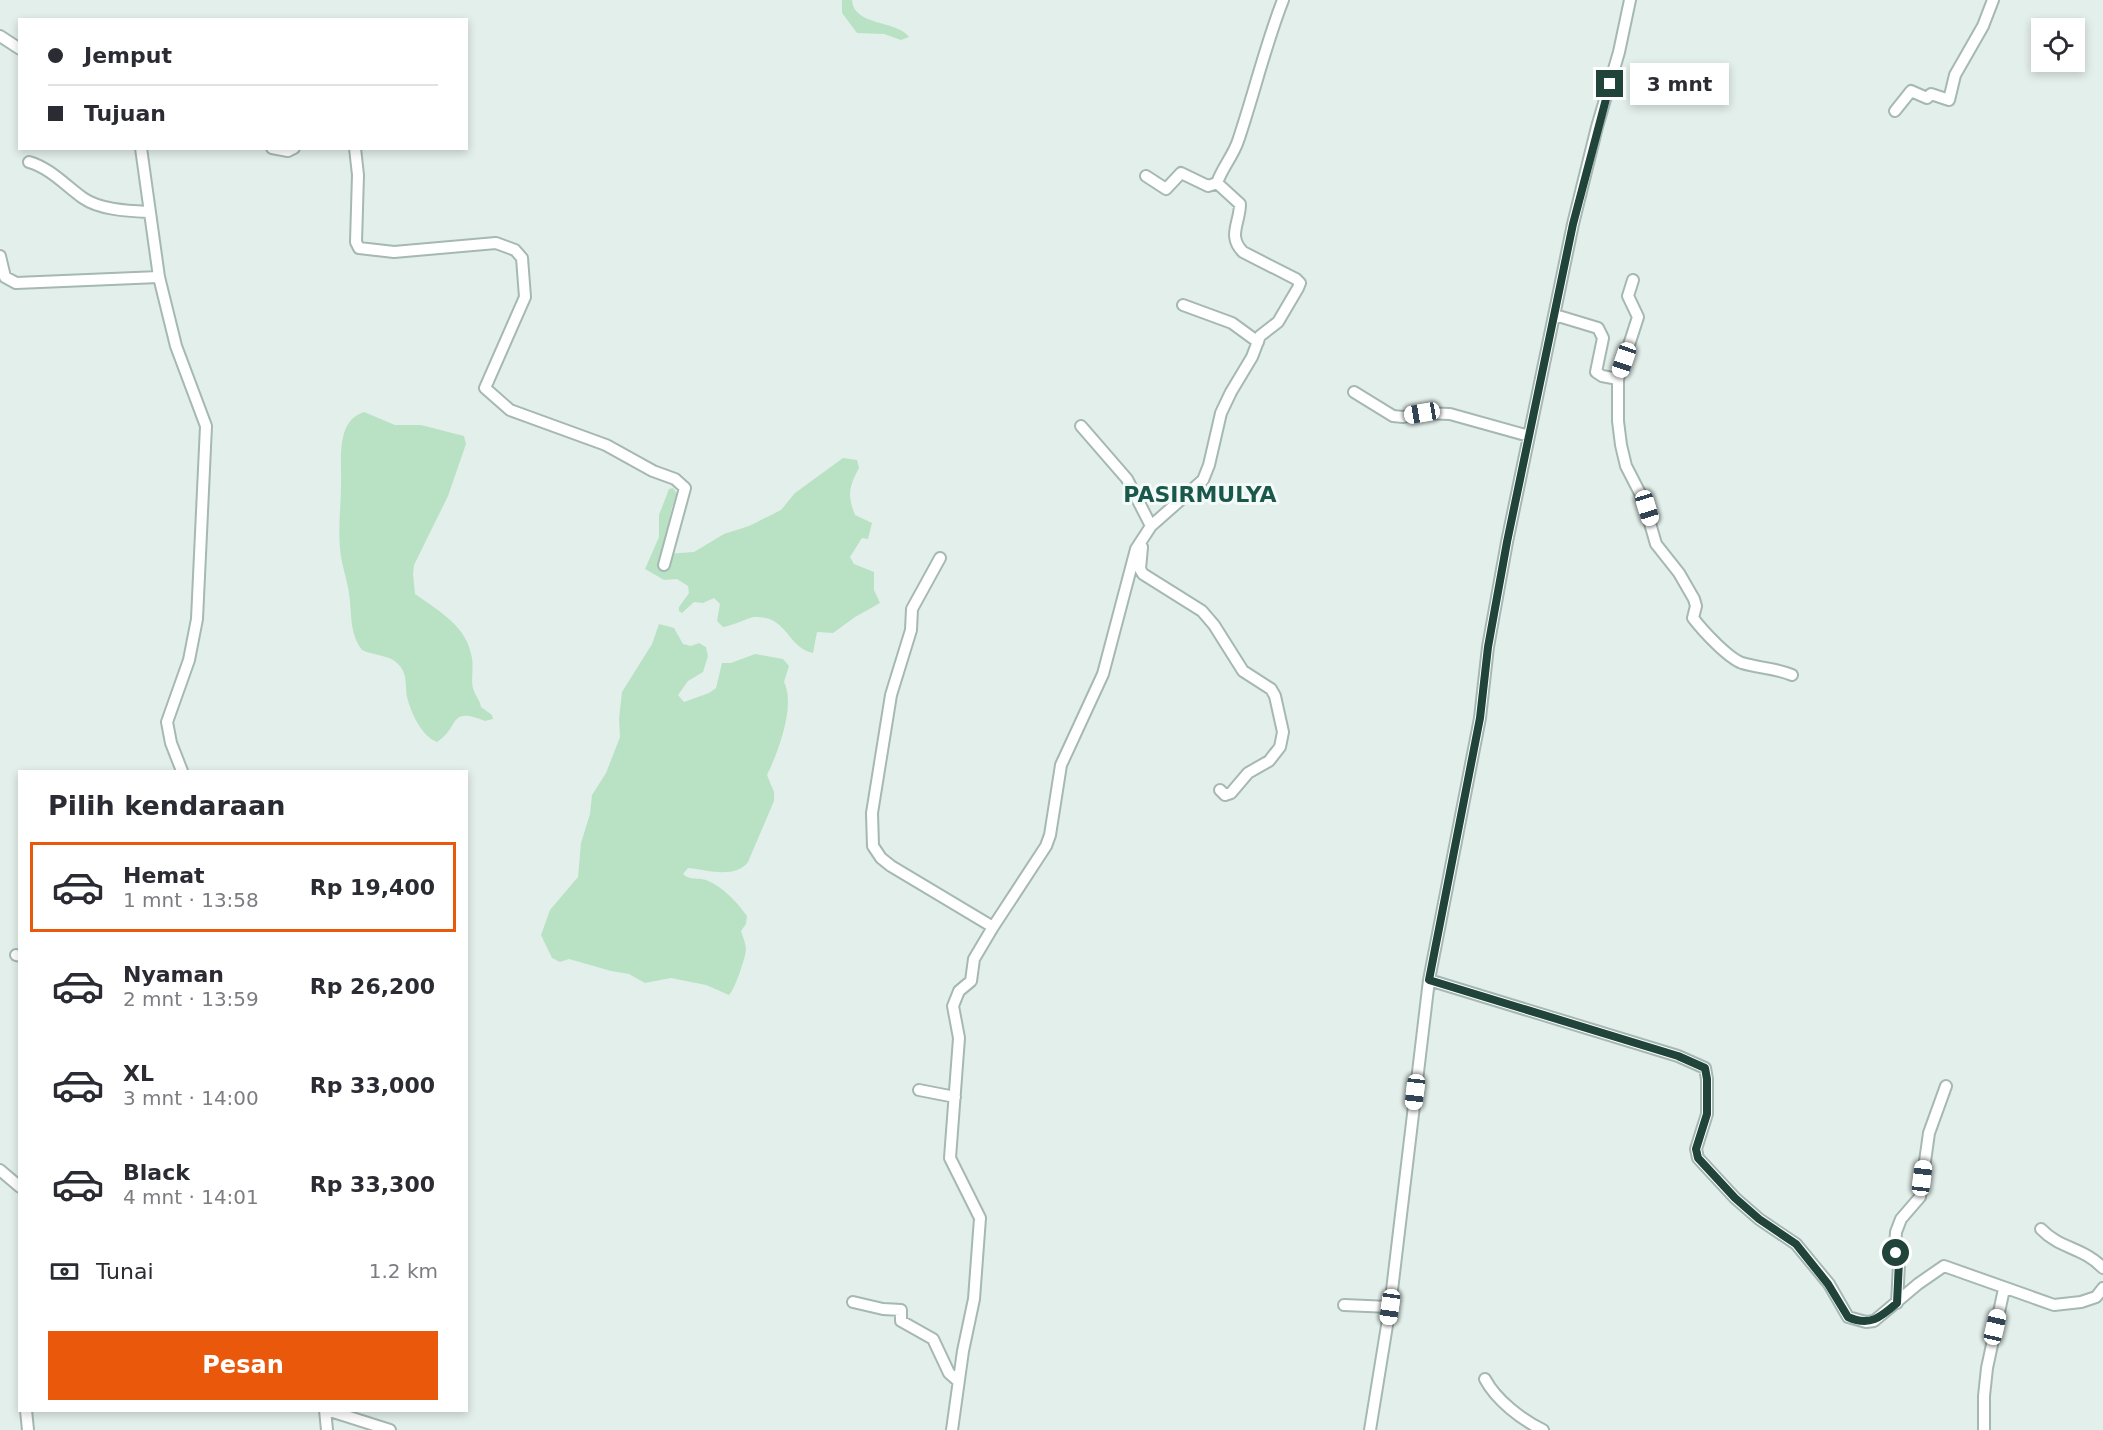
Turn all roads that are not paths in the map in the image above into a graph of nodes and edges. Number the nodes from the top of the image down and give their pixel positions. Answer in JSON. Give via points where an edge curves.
{"nodes":[{"id":1,"x":1283,"y":0,"type":"edge"},
{"id":2,"x":1630,"y":0,"type":"edge"},
{"id":3,"x":1993,"y":0,"type":"edge"},
{"id":4,"x":0,"y":36,"type":"edge"},
{"id":5,"x":18,"y":48,"type":"edge"},
{"id":6,"x":1895,"y":111,"type":"dead end"},
{"id":7,"x":141,"y":150,"type":"edge"},
{"id":8,"x":355,"y":150,"type":"edge"},
{"id":9,"x":29,"y":162,"type":"dead end"},
{"id":10,"x":1146,"y":176,"type":"dead end"},
{"id":11,"x":1217,"y":183,"type":"junction"},
{"id":12,"x":150,"y":212,"type":"junction"},
{"id":13,"x":0,"y":256,"type":"edge"},
{"id":14,"x":159,"y":277,"type":"junction"},
{"id":15,"x":1633,"y":280,"type":"dead end"},
{"id":16,"x":1183,"y":305,"type":"dead end"},
{"id":17,"x":1555,"y":315,"type":"junction"},
{"id":18,"x":1258,"y":342,"type":"junction"},
{"id":19,"x":1618,"y":379,"type":"junction"},
{"id":20,"x":1354,"y":392,"type":"dead end"},
{"id":21,"x":1081,"y":426,"type":"dead end"},
{"id":22,"x":1529,"y":436,"type":"junction"},
{"id":23,"x":1148,"y":530,"type":"junction"},
{"id":24,"x":940,"y":558,"type":"dead end"},
{"id":25,"x":664,"y":565,"type":"dead end"},
{"id":26,"x":1792,"y":675,"type":"dead end"},
{"id":27,"x":182,"y":770,"type":"edge"},
{"id":28,"x":1220,"y":790,"type":"dead end"},
{"id":29,"x":993,"y":927,"type":"junction"},
{"id":30,"x":1429,"y":980,"type":"junction"},
{"id":31,"x":1946,"y":1086,"type":"dead end"},
{"id":32,"x":919,"y":1090,"type":"dead end"},
{"id":33,"x":955,"y":1097,"type":"junction"},
{"id":34,"x":0,"y":1170,"type":"edge"},
{"id":35,"x":18,"y":1185,"type":"edge"},
{"id":36,"x":2041,"y":1229,"type":"dead end"},
{"id":37,"x":2103,"y":1268,"type":"edge"},
{"id":38,"x":2103,"y":1288,"type":"edge"},
{"id":39,"x":2004,"y":1289,"type":"junction"},
{"id":40,"x":853,"y":1302,"type":"dead end"},
{"id":41,"x":1897,"y":1303,"type":"junction"},
{"id":42,"x":1344,"y":1305,"type":"dead end"},
{"id":43,"x":1390,"y":1307,"type":"junction"},
{"id":44,"x":1485,"y":1379,"type":"dead end"},
{"id":45,"x":958,"y":1380,"type":"junction"},
{"id":46,"x":26,"y":1412,"type":"edge"},
{"id":47,"x":326,"y":1412,"type":"edge"},
{"id":48,"x":332,"y":1412,"type":"edge"},
{"id":49,"x":28,"y":1430,"type":"edge"},
{"id":50,"x":327,"y":1430,"type":"edge"},
{"id":51,"x":390,"y":1430,"type":"edge"},
{"id":52,"x":952,"y":1430,"type":"edge"},
{"id":53,"x":1370,"y":1430,"type":"edge"},
{"id":54,"x":1543,"y":1430,"type":"edge"},
{"id":55,"x":1984,"y":1430,"type":"edge"}],
"edges":[{"from":1,"to":11,"type":"street","via":[[1237,145]]},
{"from":2,"to":17,"type":"street","via":[[1576,213]]},
{"from":3,"to":6,"type":"street","via":[[1955,75],[1949,100],[1931,94],[1927,98],[1911,91]]},
{"from":4,"to":5,"type":"street"},
{"from":7,"to":12,"type":"street"},
{"from":8,"to":25,"type":"street","via":[[359,248],[394,252],[496,243],[515,250],[522,258],[525,297],[484,388],[510,410],[606,445],[686,488]]},
{"from":9,"to":12,"type":"street","via":[[40,165],[99,206]]},
{"from":10,"to":11,"type":"street","via":[[1166,189],[1181,173],[1206,186]]},
{"from":11,"to":18,"type":"street","via":[[1240,204],[1234,233],[1238,247],[1300,283],[1287,310]]},
{"from":12,"to":14,"type":"street"},
{"from":13,"to":14,"type":"street","via":[[5,278],[16,283]]},
{"from":14,"to":27,"type":"street","via":[[176,346],[206,426],[197,620],[189,660],[167,722]]},
{"from":15,"to":19,"type":"street","via":[[1628,296],[1638,317]]},
{"from":16,"to":18,"type":"street","via":[[1232,323]]},
{"from":17,"to":19,"type":"street","via":[[1598,328],[1603,338],[1596,372]]},
{"from":17,"to":22,"type":"street"},
{"from":18,"to":23,"type":"street","via":[[1221,413],[1203,480]]},
{"from":19,"to":26,"type":"street","via":[[1617,421],[1626,465],[1643,499],[1656,544],[1694,599],[1693,618],[1731,658]]},
{"from":20,"to":22,"type":"street","via":[[1393,416],[1450,414]]},
{"from":21,"to":23,"type":"street","via":[[1128,479]]},
{"from":22,"to":30,"type":"street"},
{"from":23,"to":28,"type":"street","via":[[1140,565],[1143,574],[1202,611],[1243,672],[1271,689],[1275,696],[1283,732],[1280,747],[1228,795]]},
{"from":23,"to":29,"type":"street","via":[[1136,549],[1103,674],[1061,765],[1046,846]]},
{"from":24,"to":29,"type":"street","via":[[912,609],[911,630],[891,695],[872,813],[873,846],[891,866]]},
{"from":29,"to":33,"type":"street","via":[[974,960],[971,981],[955,998],[953,1006],[959,1038]]},
{"from":30,"to":41,"type":"street","via":[[1705,1068],[1707,1114],[1696,1149],[1705,1168],[1759,1219],[1796,1244],[1848,1317],[1874,1321]]},
{"from":30,"to":43,"type":"street"},
{"from":31,"to":41,"type":"street","via":[[1929,1132],[1920,1197],[1901,1219],[1896,1232]]},
{"from":32,"to":33,"type":"street"},
{"from":33,"to":45,"type":"street","via":[[950,1158],[980,1218],[974,1299]]},
{"from":34,"to":35,"type":"street"},
{"from":36,"to":37,"type":"street","via":[[2062,1245],[2087,1254]]},
{"from":38,"to":39,"type":"street","via":[[2096,1297],[2054,1305]]},
{"from":39,"to":41,"type":"street","via":[[1944,1266]]},
{"from":39,"to":55,"type":"street","via":[[1987,1368]]},
{"from":40,"to":45,"type":"street","via":[[901,1310],[901,1321],[933,1339],[949,1373]]},
{"from":42,"to":43,"type":"street"},
{"from":43,"to":53,"type":"street"},
{"from":44,"to":54,"type":"street","via":[[1514,1411]]},
{"from":45,"to":52,"type":"street"},
{"from":46,"to":49,"type":"street"},
{"from":47,"to":50,"type":"street"},
{"from":48,"to":51,"type":"street"}]}
